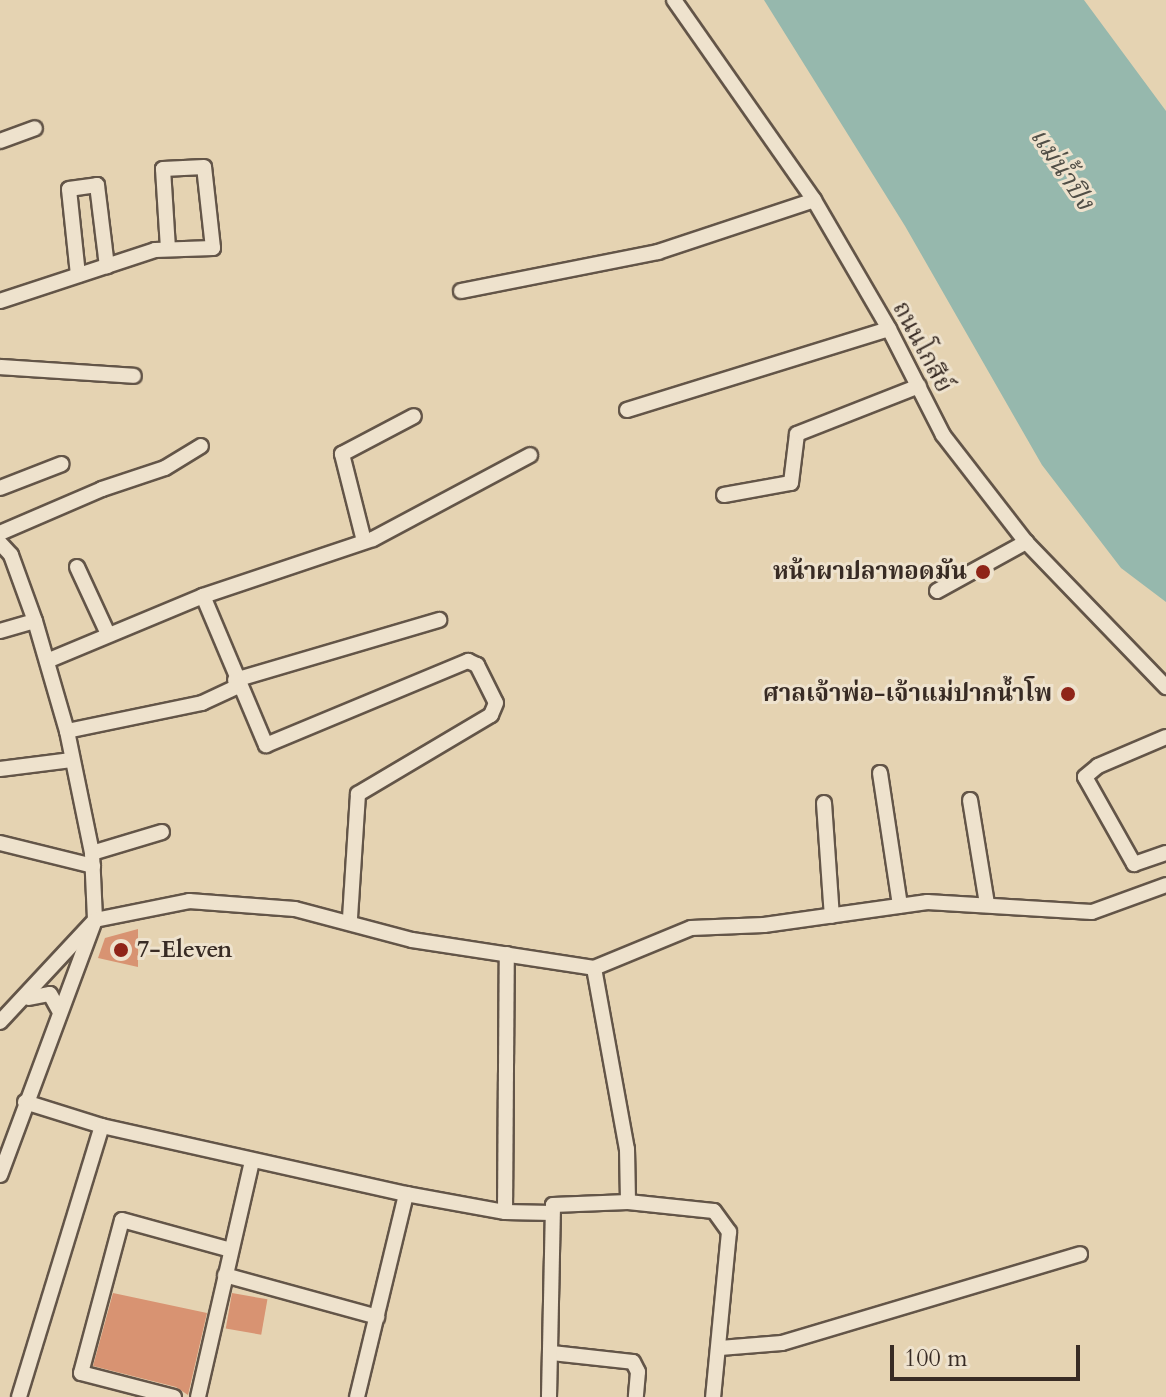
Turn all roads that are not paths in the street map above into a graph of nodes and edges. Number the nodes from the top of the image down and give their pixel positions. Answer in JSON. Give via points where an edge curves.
{"nodes":[{"id":1,"x":674,"y":0,"type":"edge"},
{"id":2,"x":35,"y":128,"type":"dead end"},
{"id":3,"x":0,"y":141,"type":"edge"},
{"id":4,"x":814,"y":200,"type":"junction"},
{"id":5,"x":168,"y":248,"type":"junction"},
{"id":6,"x":107,"y":266,"type":"junction"},
{"id":7,"x":78,"y":275,"type":"junction"},
{"id":8,"x":461,"y":291,"type":"dead end"},
{"id":9,"x":0,"y":301,"type":"edge"},
{"id":10,"x":889,"y":329,"type":"junction"},
{"id":11,"x":0,"y":367,"type":"edge"},
{"id":12,"x":134,"y":376,"type":"dead end"},
{"id":13,"x":919,"y":386,"type":"junction"},
{"id":14,"x":627,"y":410,"type":"dead end"},
{"id":15,"x":414,"y":416,"type":"dead end"},
{"id":16,"x":201,"y":446,"type":"dead end"},
{"id":17,"x":530,"y":455,"type":"dead end"},
{"id":18,"x":62,"y":464,"type":"dead end"},
{"id":19,"x":0,"y":488,"type":"edge"},
{"id":20,"x":724,"y":495,"type":"dead end"},
{"id":21,"x":0,"y":533,"type":"edge"},
{"id":22,"x":364,"y":541,"type":"junction"},
{"id":23,"x":1026,"y":542,"type":"junction"},
{"id":24,"x":0,"y":543,"type":"edge"},
{"id":25,"x":6,"y":557,"type":"edge"},
{"id":26,"x":77,"y":567,"type":"dead end"},
{"id":27,"x":937,"y":591,"type":"dead end"},
{"id":28,"x":203,"y":596,"type":"junction"},
{"id":29,"x":439,"y":620,"type":"dead end"},
{"id":30,"x":35,"y":621,"type":"junction"},
{"id":31,"x":0,"y":631,"type":"edge"},
{"id":32,"x":108,"y":634,"type":"junction"},
{"id":33,"x":47,"y":661,"type":"junction"},
{"id":34,"x":236,"y":683,"type":"junction"},
{"id":35,"x":1166,"y":687,"type":"edge"},
{"id":36,"x":67,"y":731,"type":"junction"},
{"id":37,"x":1166,"y":737,"type":"edge"},
{"id":38,"x":71,"y":760,"type":"junction"},
{"id":39,"x":0,"y":769,"type":"edge"},
{"id":40,"x":880,"y":773,"type":"dead end"},
{"id":41,"x":970,"y":800,"type":"dead end"},
{"id":42,"x":824,"y":803,"type":"dead end"},
{"id":43,"x":162,"y":832,"type":"dead end"},
{"id":44,"x":0,"y":843,"type":"edge"},
{"id":45,"x":1166,"y":853,"type":"edge"},
{"id":46,"x":92,"y":860,"type":"junction"},
{"id":47,"x":1166,"y":885,"type":"edge"},
{"id":48,"x":987,"y":904,"type":"junction"},
{"id":49,"x":900,"y":906,"type":"junction"},
{"id":50,"x":832,"y":916,"type":"junction"},
{"id":51,"x":350,"y":919,"type":"junction"},
{"id":52,"x":95,"y":920,"type":"junction"},
{"id":53,"x":507,"y":954,"type":"junction"},
{"id":54,"x":594,"y":968,"type":"junction"},
{"id":55,"x":23,"y":1002,"type":"junction"},
{"id":56,"x":59,"y":1010,"type":"junction"},
{"id":57,"x":0,"y":1022,"type":"edge"},
{"id":58,"x":25,"y":1102,"type":"junction"},
{"id":59,"x":102,"y":1126,"type":"junction"},
{"id":60,"x":252,"y":1161,"type":"junction"},
{"id":61,"x":0,"y":1175,"type":"edge"},
{"id":62,"x":406,"y":1194,"type":"junction"},
{"id":63,"x":628,"y":1202,"type":"junction"},
{"id":64,"x":505,"y":1212,"type":"junction"},
{"id":65,"x":552,"y":1213,"type":"junction"},
{"id":66,"x":231,"y":1250,"type":"junction"},
{"id":67,"x":1080,"y":1254,"type":"dead end"},
{"id":68,"x":225,"y":1275,"type":"junction"},
{"id":69,"x":377,"y":1317,"type":"junction"},
{"id":70,"x":720,"y":1348,"type":"junction"},
{"id":71,"x":552,"y":1353,"type":"junction"},
{"id":72,"x":19,"y":1397,"type":"edge"},
{"id":73,"x":174,"y":1397,"type":"edge"},
{"id":74,"x":198,"y":1397,"type":"edge"},
{"id":75,"x":357,"y":1397,"type":"edge"},
{"id":76,"x":549,"y":1397,"type":"edge"},
{"id":77,"x":636,"y":1397,"type":"edge"},
{"id":78,"x":713,"y":1397,"type":"edge"}],
"edges":[{"from":1,"to":4,"type":"street","name":"ถนนโกสีย์"},
{"from":2,"to":3,"type":"street"},
{"from":4,"to":8,"type":"street","via":[[658,252]]},
{"from":4,"to":10,"type":"street","name":"ถนนโกสีย์"},
{"from":5,"to":5,"type":"street","via":[[213,248],[204,167],[163,169]]},
{"from":5,"to":6,"type":"street"},
{"from":6,"to":7,"type":"street"},
{"from":6,"to":7,"type":"street","via":[[97,185],[69,189]]},
{"from":7,"to":9,"type":"street"},
{"from":10,"to":13,"type":"street","name":"ถนนโกสีย์"},
{"from":10,"to":14,"type":"street"},
{"from":11,"to":12,"type":"street"},
{"from":13,"to":20,"type":"street","via":[[797,434],[791,483]]},
{"from":13,"to":23,"type":"street","name":"ถนนโกสีย์","via":[[943,435]]},
{"from":15,"to":22,"type":"street","via":[[342,454]]},
{"from":16,"to":21,"type":"street","via":[[165,468]]},
{"from":17,"to":22,"type":"street"},
{"from":18,"to":19,"type":"street"},
{"from":22,"to":28,"type":"street"},
{"from":23,"to":27,"type":"street"},
{"from":23,"to":35,"type":"street","name":"ถนนโกสีย์"},
{"from":24,"to":25,"type":"street"},
{"from":25,"to":30,"type":"street"},
{"from":26,"to":32,"type":"street"},
{"from":28,"to":32,"type":"street"},
{"from":28,"to":34,"type":"street"},
{"from":29,"to":34,"type":"street"},
{"from":30,"to":31,"type":"street"},
{"from":30,"to":33,"type":"street"},
{"from":32,"to":33,"type":"street"},
{"from":33,"to":36,"type":"street"},
{"from":34,"to":36,"type":"street","via":[[202,703]]},
{"from":34,"to":51,"type":"street","via":[[266,745],[468,661],[477,665],[496,703],[491,715],[358,794]]},
{"from":36,"to":38,"type":"street"},
{"from":37,"to":45,"type":"street","via":[[1085,777],[1134,864]]},
{"from":38,"to":39,"type":"street"},
{"from":38,"to":46,"type":"street"},
{"from":40,"to":49,"type":"street"},
{"from":41,"to":48,"type":"street"},
{"from":42,"to":50,"type":"street"},
{"from":43,"to":46,"type":"street"},
{"from":44,"to":46,"type":"street"},
{"from":46,"to":52,"type":"street"},
{"from":47,"to":48,"type":"street","via":[[1092,912]]},
{"from":48,"to":49,"type":"street"},
{"from":49,"to":50,"type":"street"},
{"from":50,"to":54,"type":"street","via":[[691,928]]},
{"from":51,"to":52,"type":"street","via":[[189,901]]},
{"from":51,"to":53,"type":"street","via":[[412,940]]},
{"from":52,"to":55,"type":"street"},
{"from":52,"to":56,"type":"street"},
{"from":53,"to":54,"type":"street"},
{"from":53,"to":64,"type":"street"},
{"from":54,"to":63,"type":"street","via":[[627,1149]]},
{"from":55,"to":56,"type":"street","via":[[44,992],[56,998]]},
{"from":55,"to":57,"type":"street"},
{"from":56,"to":58,"type":"street"},
{"from":58,"to":59,"type":"street"},
{"from":58,"to":61,"type":"street"},
{"from":59,"to":60,"type":"street"},
{"from":59,"to":72,"type":"street"},
{"from":60,"to":62,"type":"street"},
{"from":60,"to":66,"type":"street"},
{"from":62,"to":64,"type":"street"},
{"from":62,"to":69,"type":"street"},
{"from":63,"to":65,"type":"street","via":[[553,1205]]},
{"from":63,"to":70,"type":"street","via":[[714,1211],[729,1232]]},
{"from":64,"to":65,"type":"street"},
{"from":65,"to":71,"type":"street"},
{"from":66,"to":68,"type":"street"},
{"from":66,"to":73,"type":"street","via":[[122,1220],[81,1373]]},
{"from":67,"to":70,"type":"street","via":[[782,1343]]},
{"from":68,"to":69,"type":"street"},
{"from":68,"to":74,"type":"street"},
{"from":69,"to":75,"type":"street"},
{"from":70,"to":78,"type":"street"},
{"from":71,"to":76,"type":"street"},
{"from":71,"to":77,"type":"street","via":[[633,1362],[638,1372]]}]}
